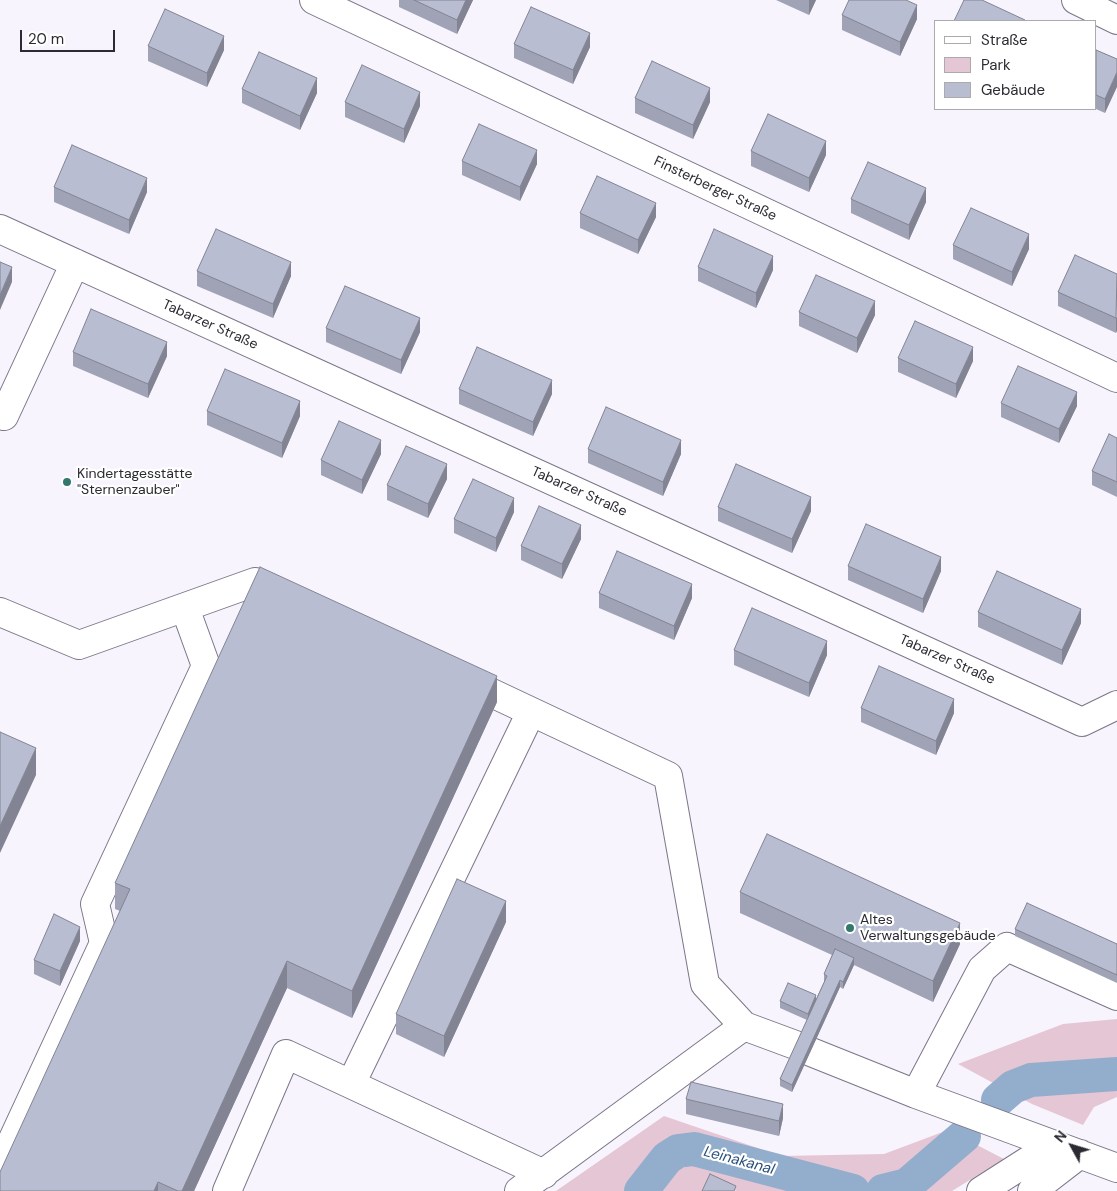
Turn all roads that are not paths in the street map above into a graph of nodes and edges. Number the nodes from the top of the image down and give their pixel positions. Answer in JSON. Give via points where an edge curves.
{"nodes":[{"id":1,"x":314,"y":0,"type":"edge"},
{"id":2,"x":1076,"y":0,"type":"edge"},
{"id":3,"x":1117,"y":20,"type":"edge"},
{"id":4,"x":0,"y":229,"type":"edge"},
{"id":5,"x":75,"y":263,"type":"junction"},
{"id":6,"x":1117,"y":378,"type":"edge"},
{"id":7,"x":4,"y":416,"type":"dead end"},
{"id":8,"x":309,"y":607,"type":"edge"},
{"id":9,"x":185,"y":608,"type":"junction"},
{"id":10,"x":0,"y":612,"type":"edge"},
{"id":11,"x":442,"y":670,"type":"edge"},
{"id":12,"x":1117,"y":705,"type":"edge"},
{"id":13,"x":531,"y":712,"type":"junction"},
{"id":14,"x":1117,"y":996,"type":"edge"},
{"id":15,"x":744,"y":1026,"type":"junction"},
{"id":16,"x":351,"y":1084,"type":"junction"},
{"id":17,"x":916,"y":1094,"type":"junction"},
{"id":18,"x":1053,"y":1145,"type":"junction"},
{"id":19,"x":1080,"y":1154,"type":"junction"},
{"id":20,"x":0,"y":1168,"type":"edge"},
{"id":21,"x":1117,"y":1168,"type":"edge"},
{"id":22,"x":544,"y":1174,"type":"junction"},
{"id":23,"x":227,"y":1191,"type":"edge"},
{"id":24,"x":519,"y":1191,"type":"edge"},
{"id":25,"x":981,"y":1191,"type":"edge"},
{"id":26,"x":1032,"y":1191,"type":"edge"}],
"edges":[{"from":1,"to":6,"type":"street","name":"Finsterberger Straße"},
{"from":2,"to":3,"type":"street"},
{"from":4,"to":5,"type":"street","name":"Tabarzer Straße"},
{"from":5,"to":7,"type":"street"},
{"from":5,"to":12,"type":"street","name":"Tabarzer Straße","via":[[1082,722]]},
{"from":8,"to":9,"type":"street","via":[[255,582]]},
{"from":9,"to":10,"type":"street","via":[[79,646]]},
{"from":9,"to":20,"type":"street","via":[[206,666],[95,904],[104,943]]},
{"from":11,"to":13,"type":"street"},
{"from":13,"to":15,"type":"street","via":[[668,776],[706,984]]},
{"from":13,"to":16,"type":"street"},
{"from":14,"to":17,"type":"street","via":[[1007,947],[982,969]]},
{"from":15,"to":17,"type":"street"},
{"from":15,"to":22,"type":"street"},
{"from":16,"to":22,"type":"street"},
{"from":16,"to":23,"type":"street","via":[[286,1054]]},
{"from":17,"to":18,"type":"street"},
{"from":18,"to":19,"type":"street"},
{"from":18,"to":25,"type":"street"},
{"from":19,"to":21,"type":"street"},
{"from":19,"to":26,"type":"street"},
{"from":22,"to":24,"type":"street"}]}
